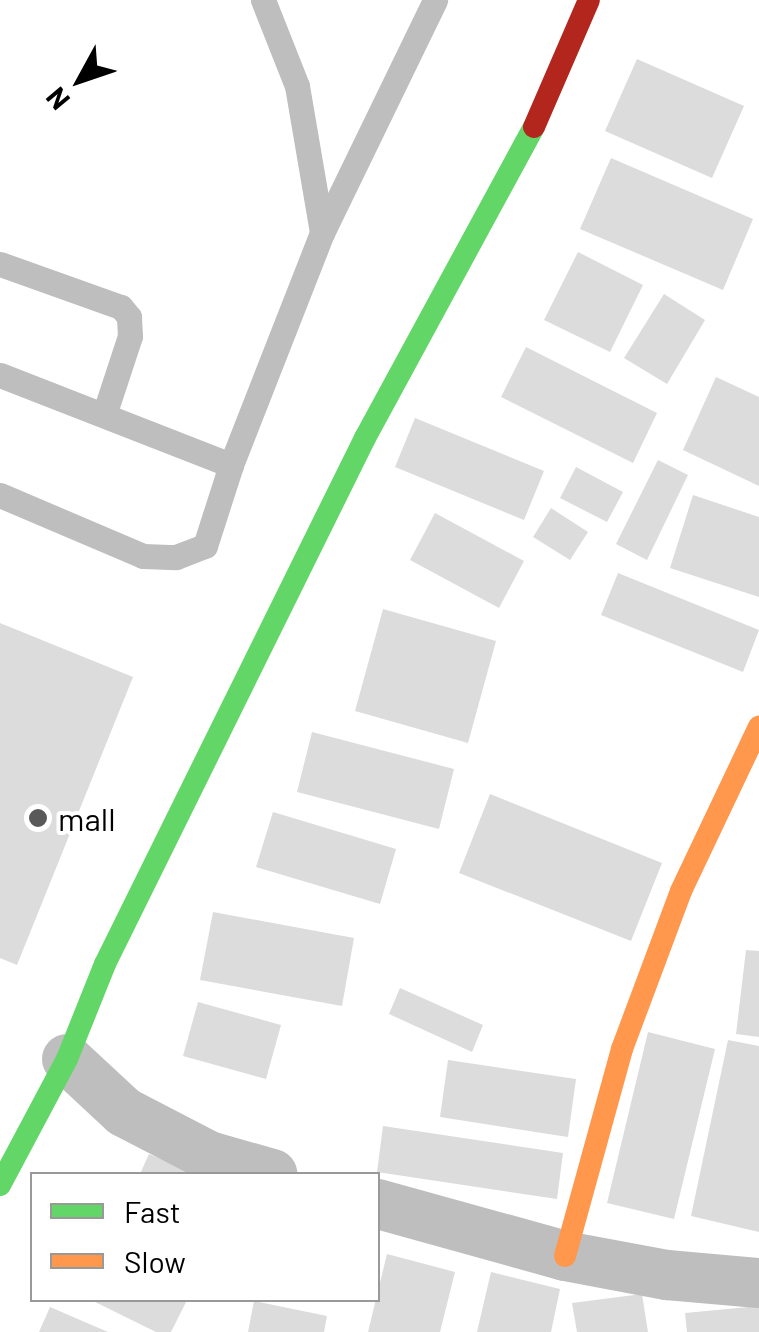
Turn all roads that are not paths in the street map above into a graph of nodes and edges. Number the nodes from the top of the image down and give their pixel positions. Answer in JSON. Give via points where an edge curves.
{"nodes":[{"id":1,"x":263,"y":0,"type":"edge"},
{"id":2,"x":435,"y":0,"type":"edge"},
{"id":3,"x":589,"y":0,"type":"edge"},
{"id":4,"x":322,"y":233,"type":"junction"},
{"id":5,"x":0,"y":264,"type":"edge"},
{"id":6,"x":0,"y":374,"type":"edge"},
{"id":7,"x":104,"y":415,"type":"junction"},
{"id":8,"x":231,"y":465,"type":"junction"},
{"id":9,"x":0,"y":495,"type":"edge"},
{"id":10,"x":759,"y":727,"type":"edge"},
{"id":11,"x":67,"y":1058,"type":"junction"},
{"id":12,"x":265,"y":1172,"type":"edge"},
{"id":13,"x":0,"y":1185,"type":"edge"},
{"id":14,"x":380,"y":1205,"type":"edge"},
{"id":15,"x":565,"y":1256,"type":"junction"},
{"id":16,"x":759,"y":1283,"type":"edge"}],
"edges":[{"from":1,"to":4,"type":"lane","via":[[297,86]]},
{"from":2,"to":4,"type":"lane"},
{"from":3,"to":11,"type":"street","via":[[535,125],[365,438],[104,964]]},
{"from":4,"to":8,"type":"lane"},
{"from":5,"to":7,"type":"lane","via":[[121,307],[129,317],[130,336]]},
{"from":6,"to":7,"type":"lane"},
{"from":7,"to":8,"type":"lane"},
{"from":8,"to":9,"type":"lane","via":[[205,546],[176,557],[143,556]]},
{"from":10,"to":15,"type":"street","via":[[681,891],[622,1049]]},
{"from":11,"to":12,"type":"street","via":[[124,1112],[209,1156]]},
{"from":11,"to":13,"type":"street"},
{"from":14,"to":15,"type":"street"},
{"from":15,"to":16,"type":"street"}]}
